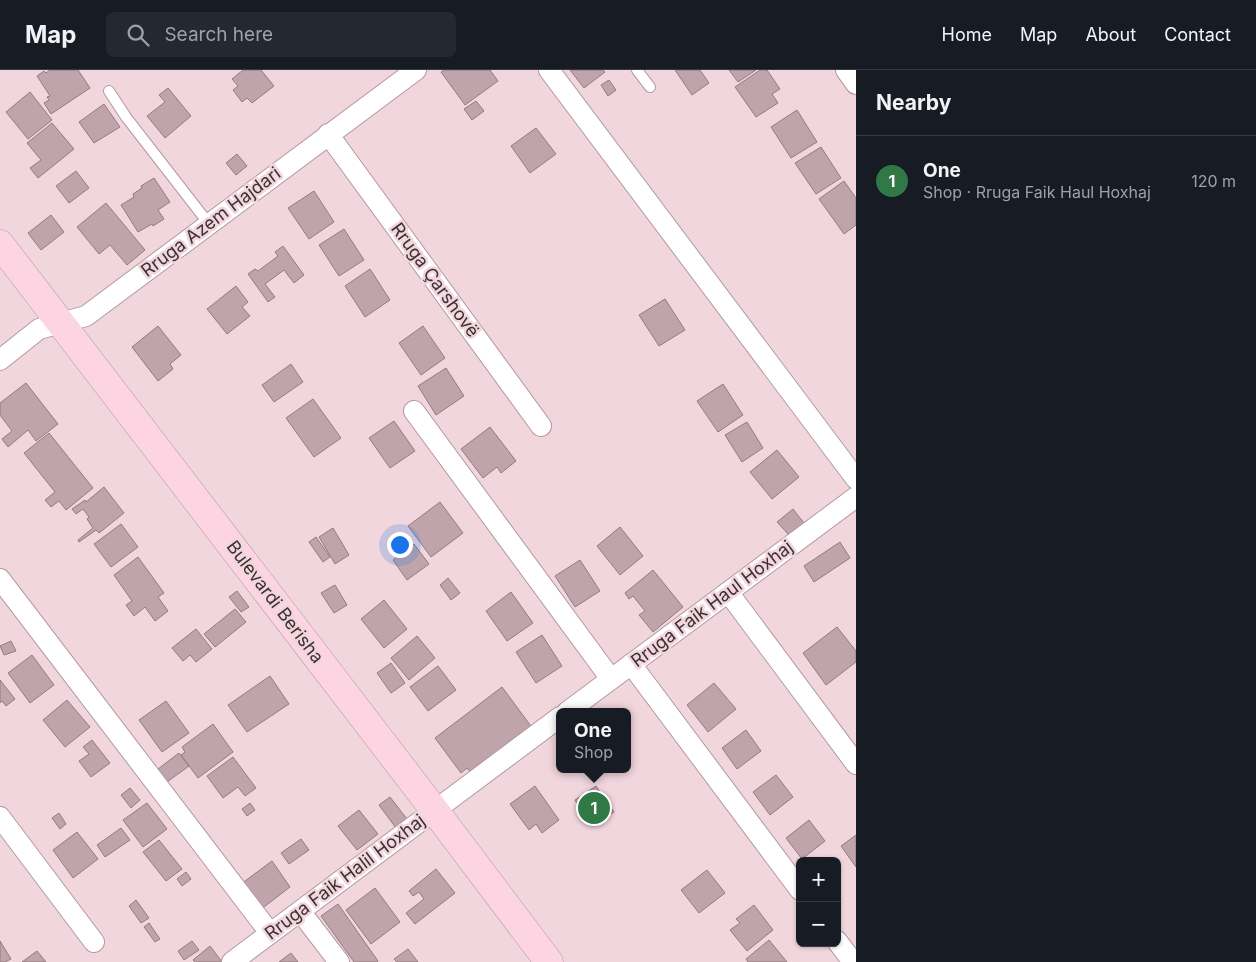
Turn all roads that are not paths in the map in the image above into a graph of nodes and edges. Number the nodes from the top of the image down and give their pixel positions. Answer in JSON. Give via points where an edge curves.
{"nodes":[{"id":1,"x":416,"y":70,"type":"edge"},
{"id":2,"x":549,"y":70,"type":"edge"},
{"id":3,"x":637,"y":70,"type":"edge"},
{"id":4,"x":846,"y":70,"type":"edge"},
{"id":5,"x":856,"y":84,"type":"edge"},
{"id":6,"x":650,"y":87,"type":"dead end"},
{"id":7,"x":110,"y":92,"type":"dead end"},
{"id":8,"x":328,"y":134,"type":"junction"},
{"id":9,"x":209,"y":224,"type":"junction"},
{"id":10,"x":0,"y":244,"type":"edge"},
{"id":11,"x":61,"y":323,"type":"junction"},
{"id":12,"x":0,"y":360,"type":"edge"},
{"id":13,"x":414,"y":411,"type":"dead end"},
{"id":14,"x":541,"y":426,"type":"dead end"},
{"id":15,"x":856,"y":479,"type":"edge"},
{"id":16,"x":856,"y":497,"type":"edge"},
{"id":17,"x":0,"y":579,"type":"edge"},
{"id":18,"x":728,"y":592,"type":"junction"},
{"id":19,"x":631,"y":664,"type":"junction"},
{"id":20,"x":611,"y":679,"type":"junction"},
{"id":21,"x":572,"y":708,"type":"edge"},
{"id":22,"x":556,"y":720,"type":"edge"},
{"id":23,"x":856,"y":764,"type":"edge"},
{"id":24,"x":435,"y":811,"type":"junction"},
{"id":25,"x":0,"y":817,"type":"edge"},
{"id":26,"x":796,"y":885,"type":"edge"},
{"id":27,"x":300,"y":911,"type":"junction"},
{"id":28,"x":270,"y":933,"type":"junction"},
{"id":29,"x":94,"y":942,"type":"dead end"},
{"id":30,"x":841,"y":946,"type":"edge"},
{"id":31,"x":232,"y":962,"type":"edge"},
{"id":32,"x":339,"y":962,"type":"edge"},
{"id":33,"x":549,"y":962,"type":"edge"},
{"id":34,"x":853,"y":962,"type":"edge"}],
"edges":[{"from":1,"to":8,"type":"street","name":"Rruga Azem Hajdari"},
{"from":2,"to":15,"type":"street"},
{"from":3,"to":6,"type":"lane"},
{"from":4,"to":5,"type":"street"},
{"from":7,"to":9,"type":"lane","via":[[126,118]]},
{"from":8,"to":9,"type":"street","name":"Rruga Azem Hajdari"},
{"from":8,"to":14,"type":"street","name":"Rruga Çarshovë"},
{"from":9,"to":11,"type":"street","name":"Rruga Azem Hajdari","via":[[86,316]]},
{"from":10,"to":11,"type":"main road","name":"Bulevardi Berisha"},
{"from":11,"to":12,"type":"street","name":"Rruga Azem Hajdari","via":[[39,329]]},
{"from":11,"to":24,"type":"main road","name":"Bulevardi Berisha"},
{"from":13,"to":20,"type":"street"},
{"from":16,"to":18,"type":"street","name":"Rruga Faik Haul Hoxhaj"},
{"from":17,"to":28,"type":"street"},
{"from":18,"to":19,"type":"street","name":"Rruga Faik Haul Hoxhaj"},
{"from":18,"to":23,"type":"street"},
{"from":19,"to":20,"type":"street","name":"Rruga Faik Haul Hoxhaj"},
{"from":19,"to":26,"type":"street"},
{"from":20,"to":21,"type":"street","name":"Rruga Faik Haul Hoxhaj"},
{"from":22,"to":24,"type":"street"},
{"from":24,"to":27,"type":"street","name":"Rruga Faik Halil Hoxhaj"},
{"from":24,"to":33,"type":"main road","name":"Bulevardi Berisha"},
{"from":25,"to":29,"type":"street"},
{"from":27,"to":28,"type":"street","name":"Rruga Faik Halil Hoxhaj"},
{"from":27,"to":32,"type":"street"},
{"from":28,"to":31,"type":"street","name":"Rruga Faik Halil Hoxhaj"},
{"from":30,"to":34,"type":"street"}]}
